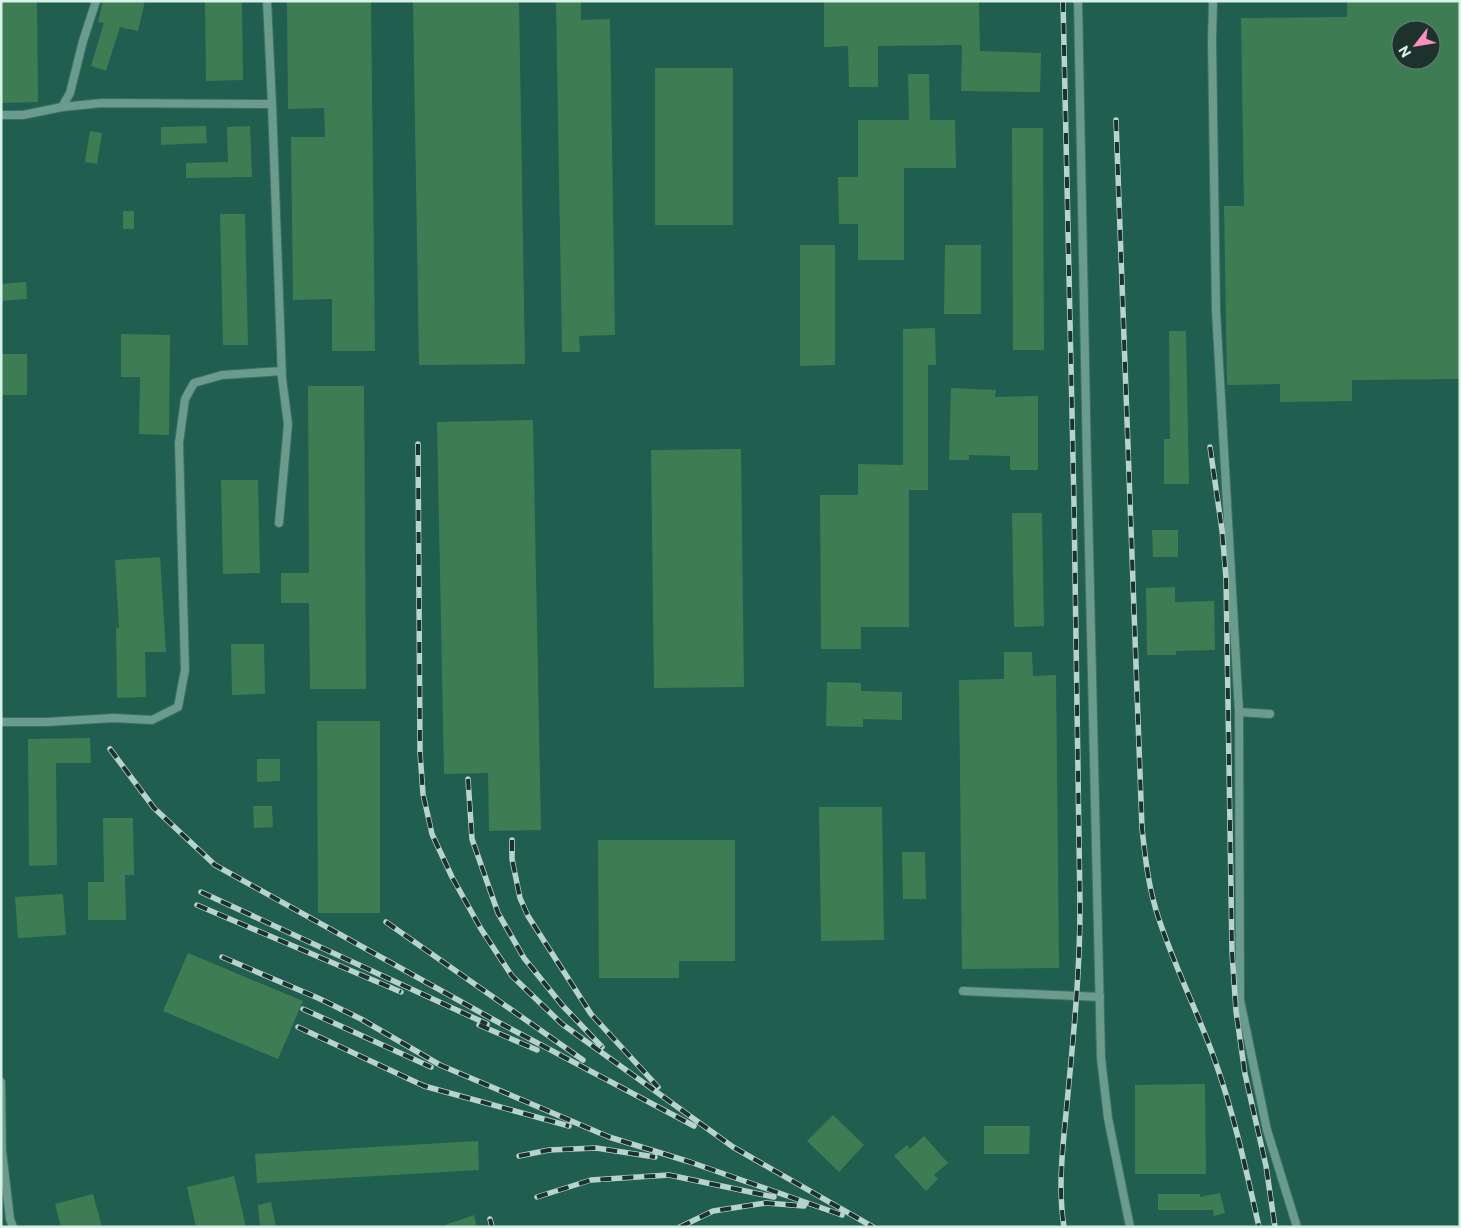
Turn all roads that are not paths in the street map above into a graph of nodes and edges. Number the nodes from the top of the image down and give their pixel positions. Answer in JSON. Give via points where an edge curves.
{"nodes":[{"id":1,"x":96,"y":1,"type":"edge"},
{"id":2,"x":267,"y":1,"type":"edge"},
{"id":3,"x":1078,"y":1,"type":"edge"},
{"id":4,"x":1213,"y":1,"type":"edge"},
{"id":5,"x":272,"y":104,"type":"junction"},
{"id":6,"x":62,"y":107,"type":"junction"},
{"id":7,"x":1,"y":115,"type":"edge"},
{"id":8,"x":282,"y":371,"type":"junction"},
{"id":9,"x":279,"y":523,"type":"dead end"},
{"id":10,"x":1239,"y":712,"type":"junction"},
{"id":11,"x":1270,"y":714,"type":"dead end"},
{"id":12,"x":1,"y":722,"type":"edge"},
{"id":13,"x":963,"y":990,"type":"dead end"},
{"id":14,"x":1100,"y":997,"type":"junction"},
{"id":15,"x":1,"y":1082,"type":"edge"},
{"id":16,"x":13,"y":1227,"type":"edge"},
{"id":17,"x":1130,"y":1227,"type":"edge"},
{"id":18,"x":1297,"y":1227,"type":"edge"}],
"edges":[{"from":1,"to":6,"type":"lane","via":[[70,92]]},
{"from":2,"to":5,"type":"lane"},
{"from":3,"to":14,"type":"lane"},
{"from":4,"to":10,"type":"lane","via":[[1216,311]]},
{"from":5,"to":6,"type":"lane","via":[[102,102]]},
{"from":5,"to":8,"type":"lane"},
{"from":6,"to":7,"type":"lane","via":[[23,115]]},
{"from":8,"to":9,"type":"lane","via":[[288,424]]},
{"from":8,"to":12,"type":"lane","via":[[222,375],[194,383],[185,399],[179,443],[184,670],[178,707],[152,720],[114,718]]},
{"from":10,"to":11,"type":"lane"},
{"from":10,"to":18,"type":"lane","via":[[1240,1000],[1267,1130]]},
{"from":13,"to":14,"type":"lane"},
{"from":14,"to":17,"type":"lane","via":[[1101,1058],[1108,1118]]},
{"from":15,"to":16,"type":"lane","via":[[2,1151]]}]}
